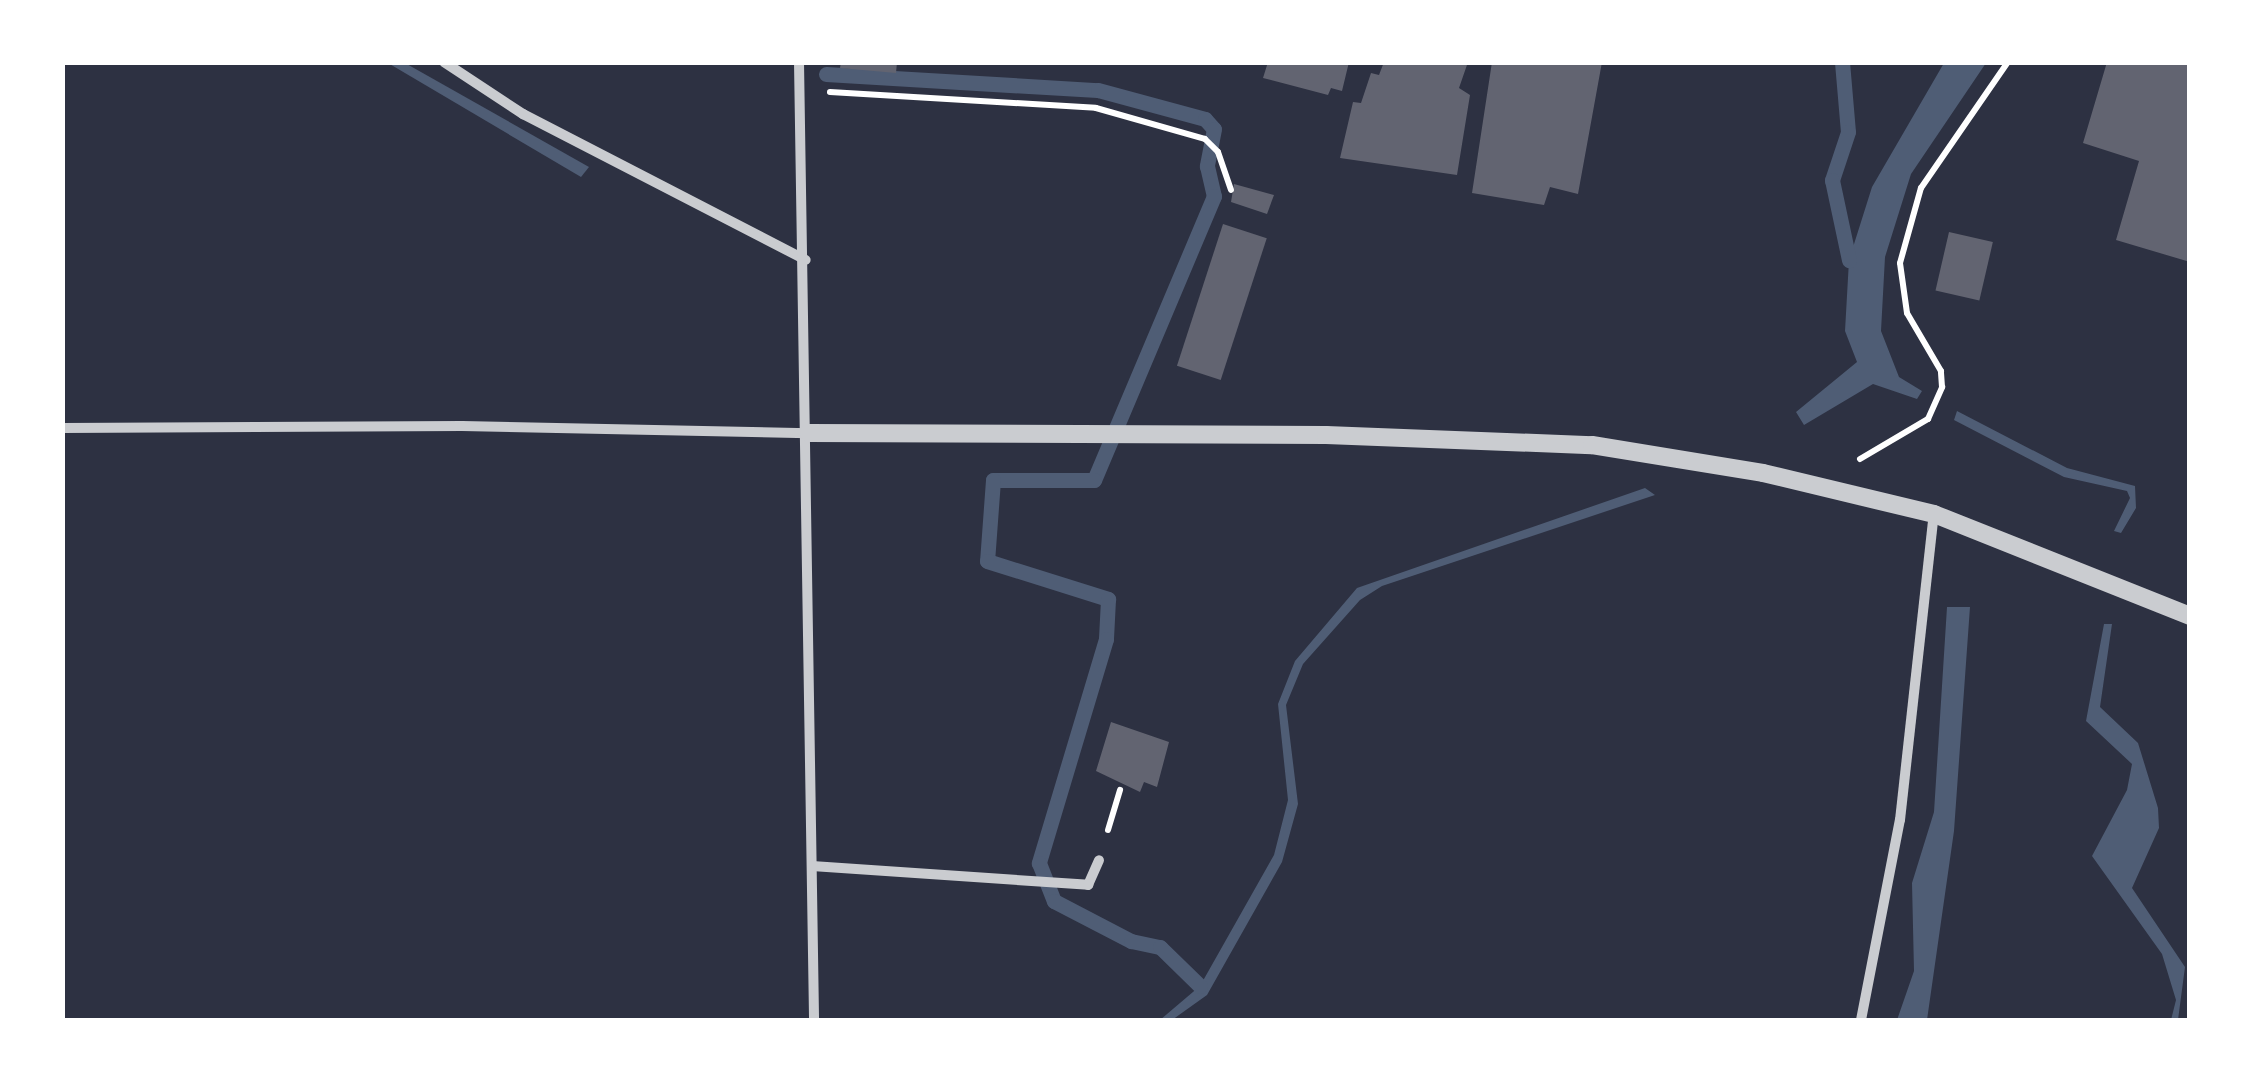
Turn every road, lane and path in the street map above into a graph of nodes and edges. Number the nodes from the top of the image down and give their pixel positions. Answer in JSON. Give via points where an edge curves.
{"nodes":[{"id":1,"x":444,"y":62,"type":"edge"},
{"id":2,"x":799,"y":62,"type":"edge"},
{"id":3,"x":2008,"y":62,"type":"edge"},
{"id":4,"x":800,"y":90,"type":"junction"},
{"id":5,"x":1230,"y":190,"type":"dead end"},
{"id":6,"x":806,"y":260,"type":"junction"},
{"id":7,"x":62,"y":428,"type":"edge"},
{"id":8,"x":810,"y":433,"type":"junction"},
{"id":9,"x":1815,"y":486,"type":"junction"},
{"id":10,"x":1934,"y":514,"type":"junction"},
{"id":11,"x":2190,"y":616,"type":"edge"},
{"id":12,"x":1120,"y":790,"type":"dead end"},
{"id":13,"x":1099,"y":860,"type":"joint"},
{"id":14,"x":812,"y":866,"type":"junction"},
{"id":15,"x":814,"y":1020,"type":"edge"},
{"id":16,"x":1861,"y":1020,"type":"edge"}],
"edges":[{"from":1,"to":6,"type":"street","via":[[523,114]]},
{"from":2,"to":4,"type":"street"},
{"from":3,"to":9,"type":"path","via":[[1921,188],[1900,262],[1907,313],[1941,370],[1942,387],[1928,418]]},
{"from":4,"to":5,"type":"path","via":[[1096,108],[1205,138],[1218,152]]},
{"from":4,"to":6,"type":"street"},
{"from":6,"to":8,"type":"street"},
{"from":7,"to":8,"type":"street"},
{"from":8,"to":9,"type":"street","via":[[1326,434],[1592,445]]},
{"from":8,"to":14,"type":"street"},
{"from":9,"to":10,"type":"street"},
{"from":10,"to":11,"type":"street"},
{"from":10,"to":16,"type":"street","via":[[1900,820]]},
{"from":12,"to":13,"type":"path"},
{"from":13,"to":14,"type":"street","via":[[1088,885]]},
{"from":14,"to":15,"type":"street"}]}
